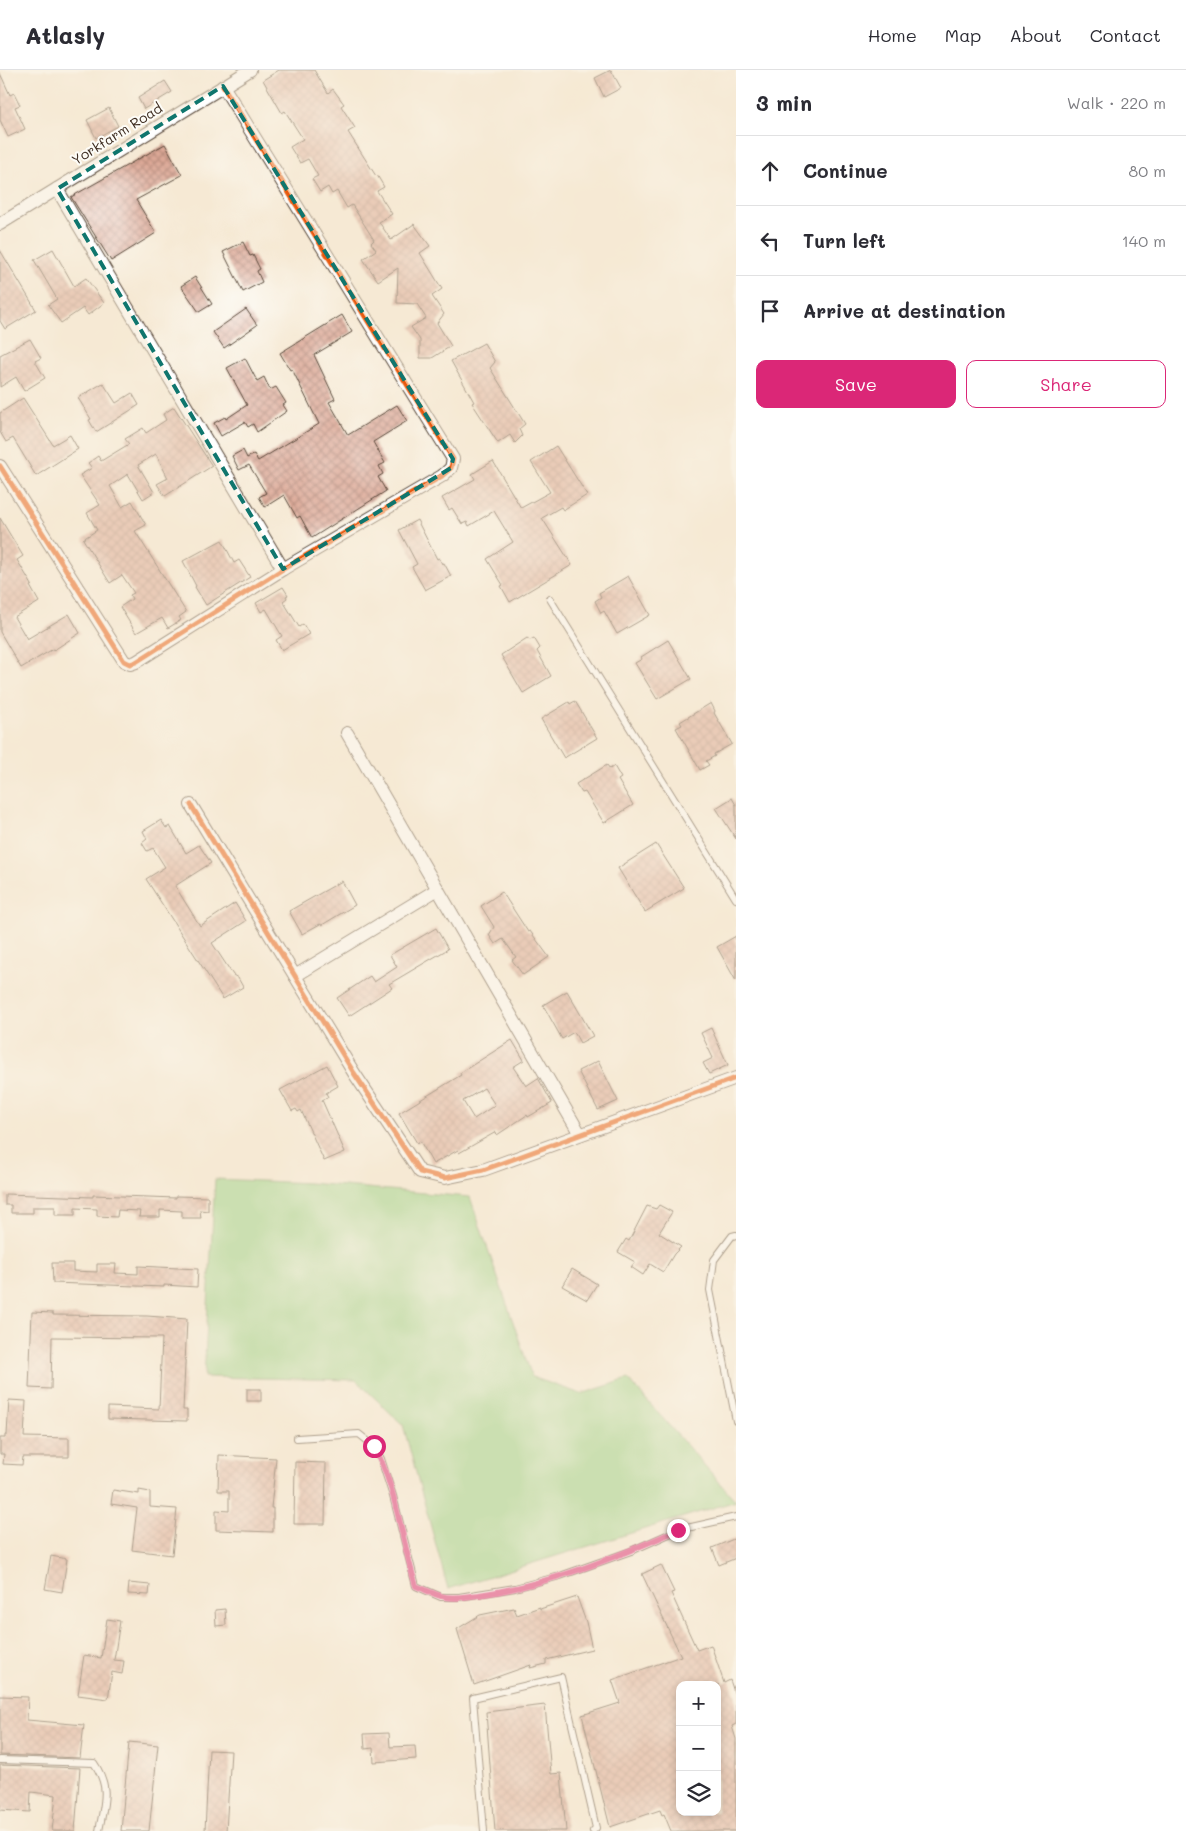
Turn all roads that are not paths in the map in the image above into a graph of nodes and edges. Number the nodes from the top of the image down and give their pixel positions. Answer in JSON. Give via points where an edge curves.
{"nodes":[{"id":1,"x":250,"y":70,"type":"edge"},
{"id":2,"x":223,"y":86,"type":"junction"},
{"id":3,"x":57,"y":189,"type":"junction"},
{"id":4,"x":0,"y":224,"type":"edge"},
{"id":5,"x":0,"y":466,"type":"edge"},
{"id":6,"x":283,"y":569,"type":"junction"},
{"id":7,"x":550,"y":599,"type":"dead end"},
{"id":8,"x":347,"y":734,"type":"dead end"},
{"id":9,"x":191,"y":804,"type":"dead end"},
{"id":10,"x":438,"y":889,"type":"junction"},
{"id":11,"x":736,"y":898,"type":"edge"},
{"id":12,"x":295,"y":976,"type":"junction"},
{"id":13,"x":736,"y":1078,"type":"edge"},
{"id":14,"x":580,"y":1134,"type":"junction"},
{"id":15,"x":736,"y":1235,"type":"edge"},
{"id":16,"x":736,"y":1421,"type":"edge"},
{"id":17,"x":297,"y":1438,"type":"dead end"},
{"id":18,"x":736,"y":1517,"type":"edge"},
{"id":19,"x":0,"y":1760,"type":"edge"},
{"id":20,"x":99,"y":1831,"type":"edge"},
{"id":21,"x":484,"y":1831,"type":"edge"},
{"id":22,"x":593,"y":1831,"type":"edge"}],
"edges":[{"from":1,"to":2,"type":"street","name":"Yorkfarm Road"},
{"from":2,"to":3,"type":"street","name":"Yorkfarm Road"},
{"from":2,"to":6,"type":"street","via":[[453,459],[451,468],[442,476]]},
{"from":3,"to":4,"type":"street","name":"Yorkfarm Road"},
{"from":3,"to":6,"type":"street"},
{"from":5,"to":6,"type":"street","via":[[124,661],[130,664]]},
{"from":7,"to":11,"type":"lane"},
{"from":8,"to":10,"type":"street"},
{"from":9,"to":12,"type":"street"},
{"from":10,"to":12,"type":"street"},
{"from":10,"to":14,"type":"street"},
{"from":12,"to":14,"type":"street","via":[[420,1172],[445,1178],[483,1170]]},
{"from":13,"to":14,"type":"street"},
{"from":15,"to":16,"type":"lane","via":[[714,1260],[710,1290]]},
{"from":17,"to":18,"type":"lane","via":[[358,1434],[374,1446],[393,1496],[416,1586],[442,1597],[487,1594],[560,1576],[678,1530]]},
{"from":19,"to":20,"type":"lane","via":[[94,1763],[106,1790]]},
{"from":21,"to":22,"type":"lane","via":[[473,1698],[561,1677],[596,1828]]}]}
